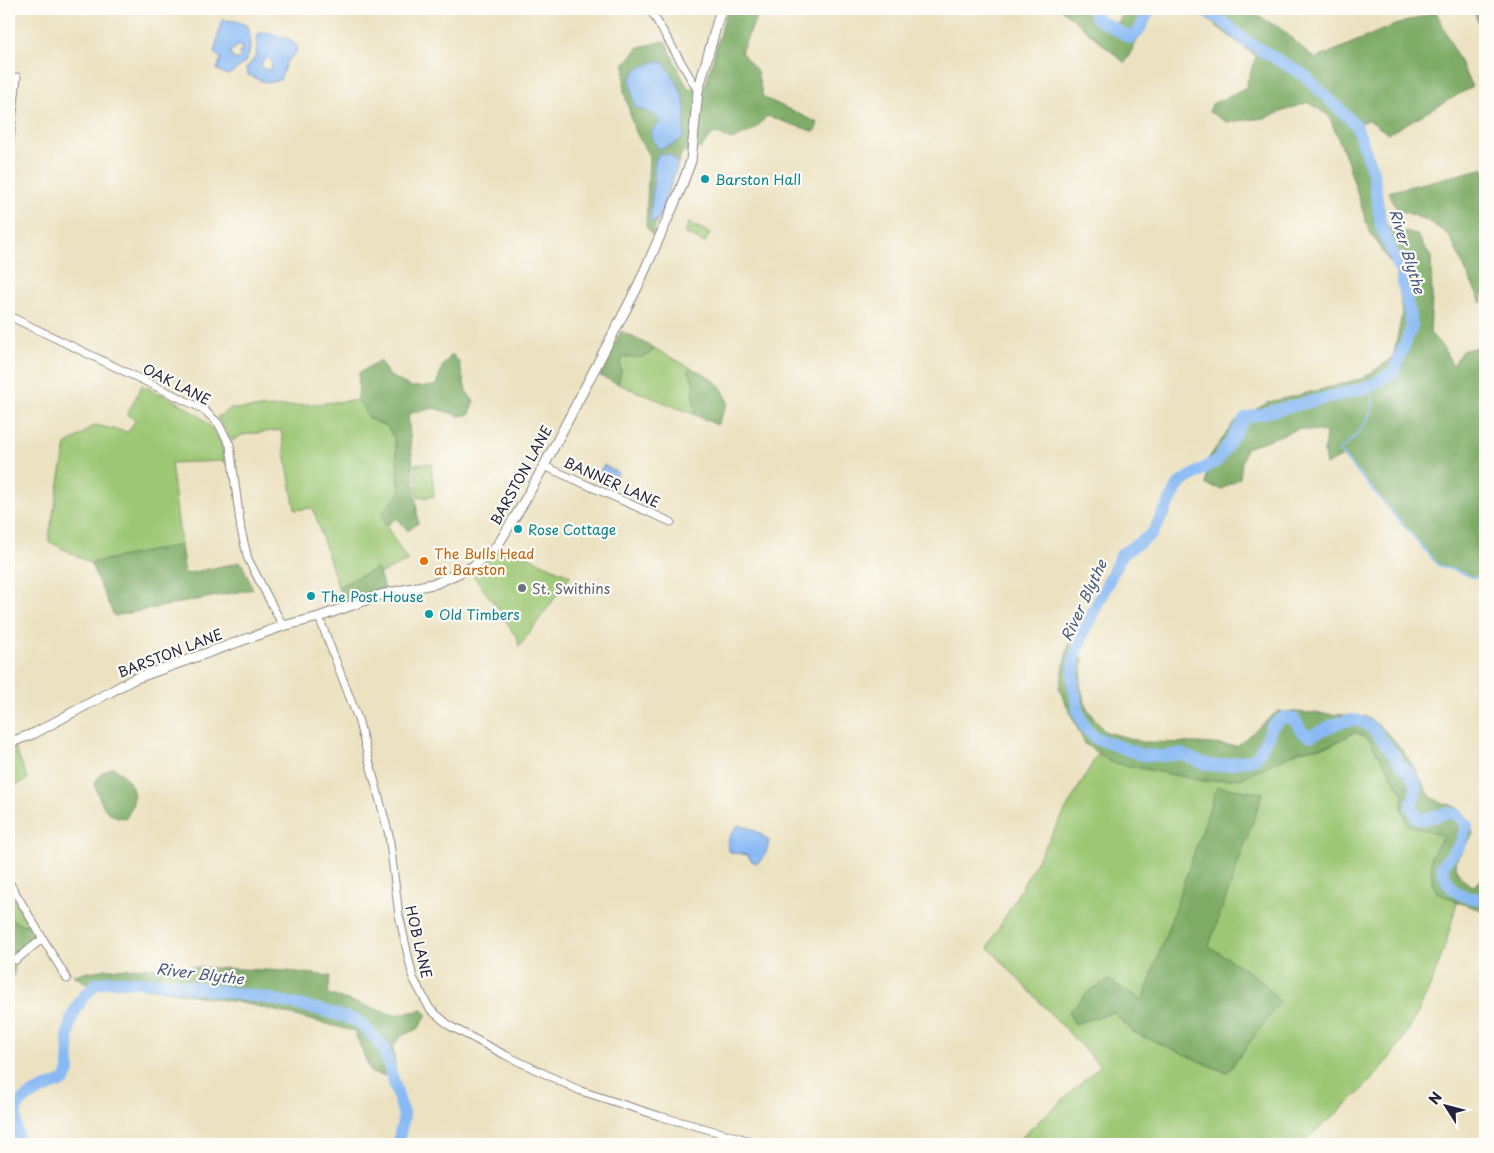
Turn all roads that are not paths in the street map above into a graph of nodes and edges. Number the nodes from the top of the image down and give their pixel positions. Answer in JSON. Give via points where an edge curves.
{"nodes":[{"id":1,"x":650,"y":9,"type":"edge"},
{"id":2,"x":721,"y":9,"type":"edge"},
{"id":3,"x":17,"y":77,"type":"dead end"},
{"id":4,"x":698,"y":91,"type":"junction"},
{"id":5,"x":9,"y":148,"type":"edge"},
{"id":6,"x":9,"y":316,"type":"edge"},
{"id":7,"x":544,"y":466,"type":"junction"},
{"id":8,"x":671,"y":522,"type":"dead end"},
{"id":9,"x":319,"y":617,"type":"junction"},
{"id":10,"x":283,"y":626,"type":"junction"},
{"id":11,"x":9,"y":743,"type":"edge"},
{"id":12,"x":9,"y":882,"type":"edge"},
{"id":13,"x":42,"y":939,"type":"junction"},
{"id":14,"x":16,"y":960,"type":"dead end"},
{"id":15,"x":67,"y":979,"type":"dead end"},
{"id":16,"x":762,"y":1144,"type":"edge"}],
"edges":[{"from":1,"to":4,"type":"street"},
{"from":2,"to":4,"type":"street","name":"BARSTON LANE"},
{"from":3,"to":5,"type":"street"},
{"from":4,"to":7,"type":"street","name":"BARSTON LANE","via":[[691,161],[679,193],[637,288]]},
{"from":6,"to":10,"type":"street","name":"OAK LANE","via":[[203,409],[218,423],[230,445],[248,559]]},
{"from":7,"to":8,"type":"street","name":"BANNER LANE"},
{"from":7,"to":9,"type":"street","name":"BARSTON LANE","via":[[499,543],[472,567],[437,583],[380,595]]},
{"from":9,"to":10,"type":"street","name":"BARSTON LANE"},
{"from":9,"to":16,"type":"street","name":"HOB LANE","via":[[358,720],[389,834],[399,914],[412,971],[430,1009],[450,1026],[581,1091]]},
{"from":10,"to":11,"type":"street","name":"BARSTON LANE","via":[[134,679],[35,734]]},
{"from":12,"to":13,"type":"street"},
{"from":13,"to":14,"type":"street"},
{"from":13,"to":15,"type":"street"}]}
